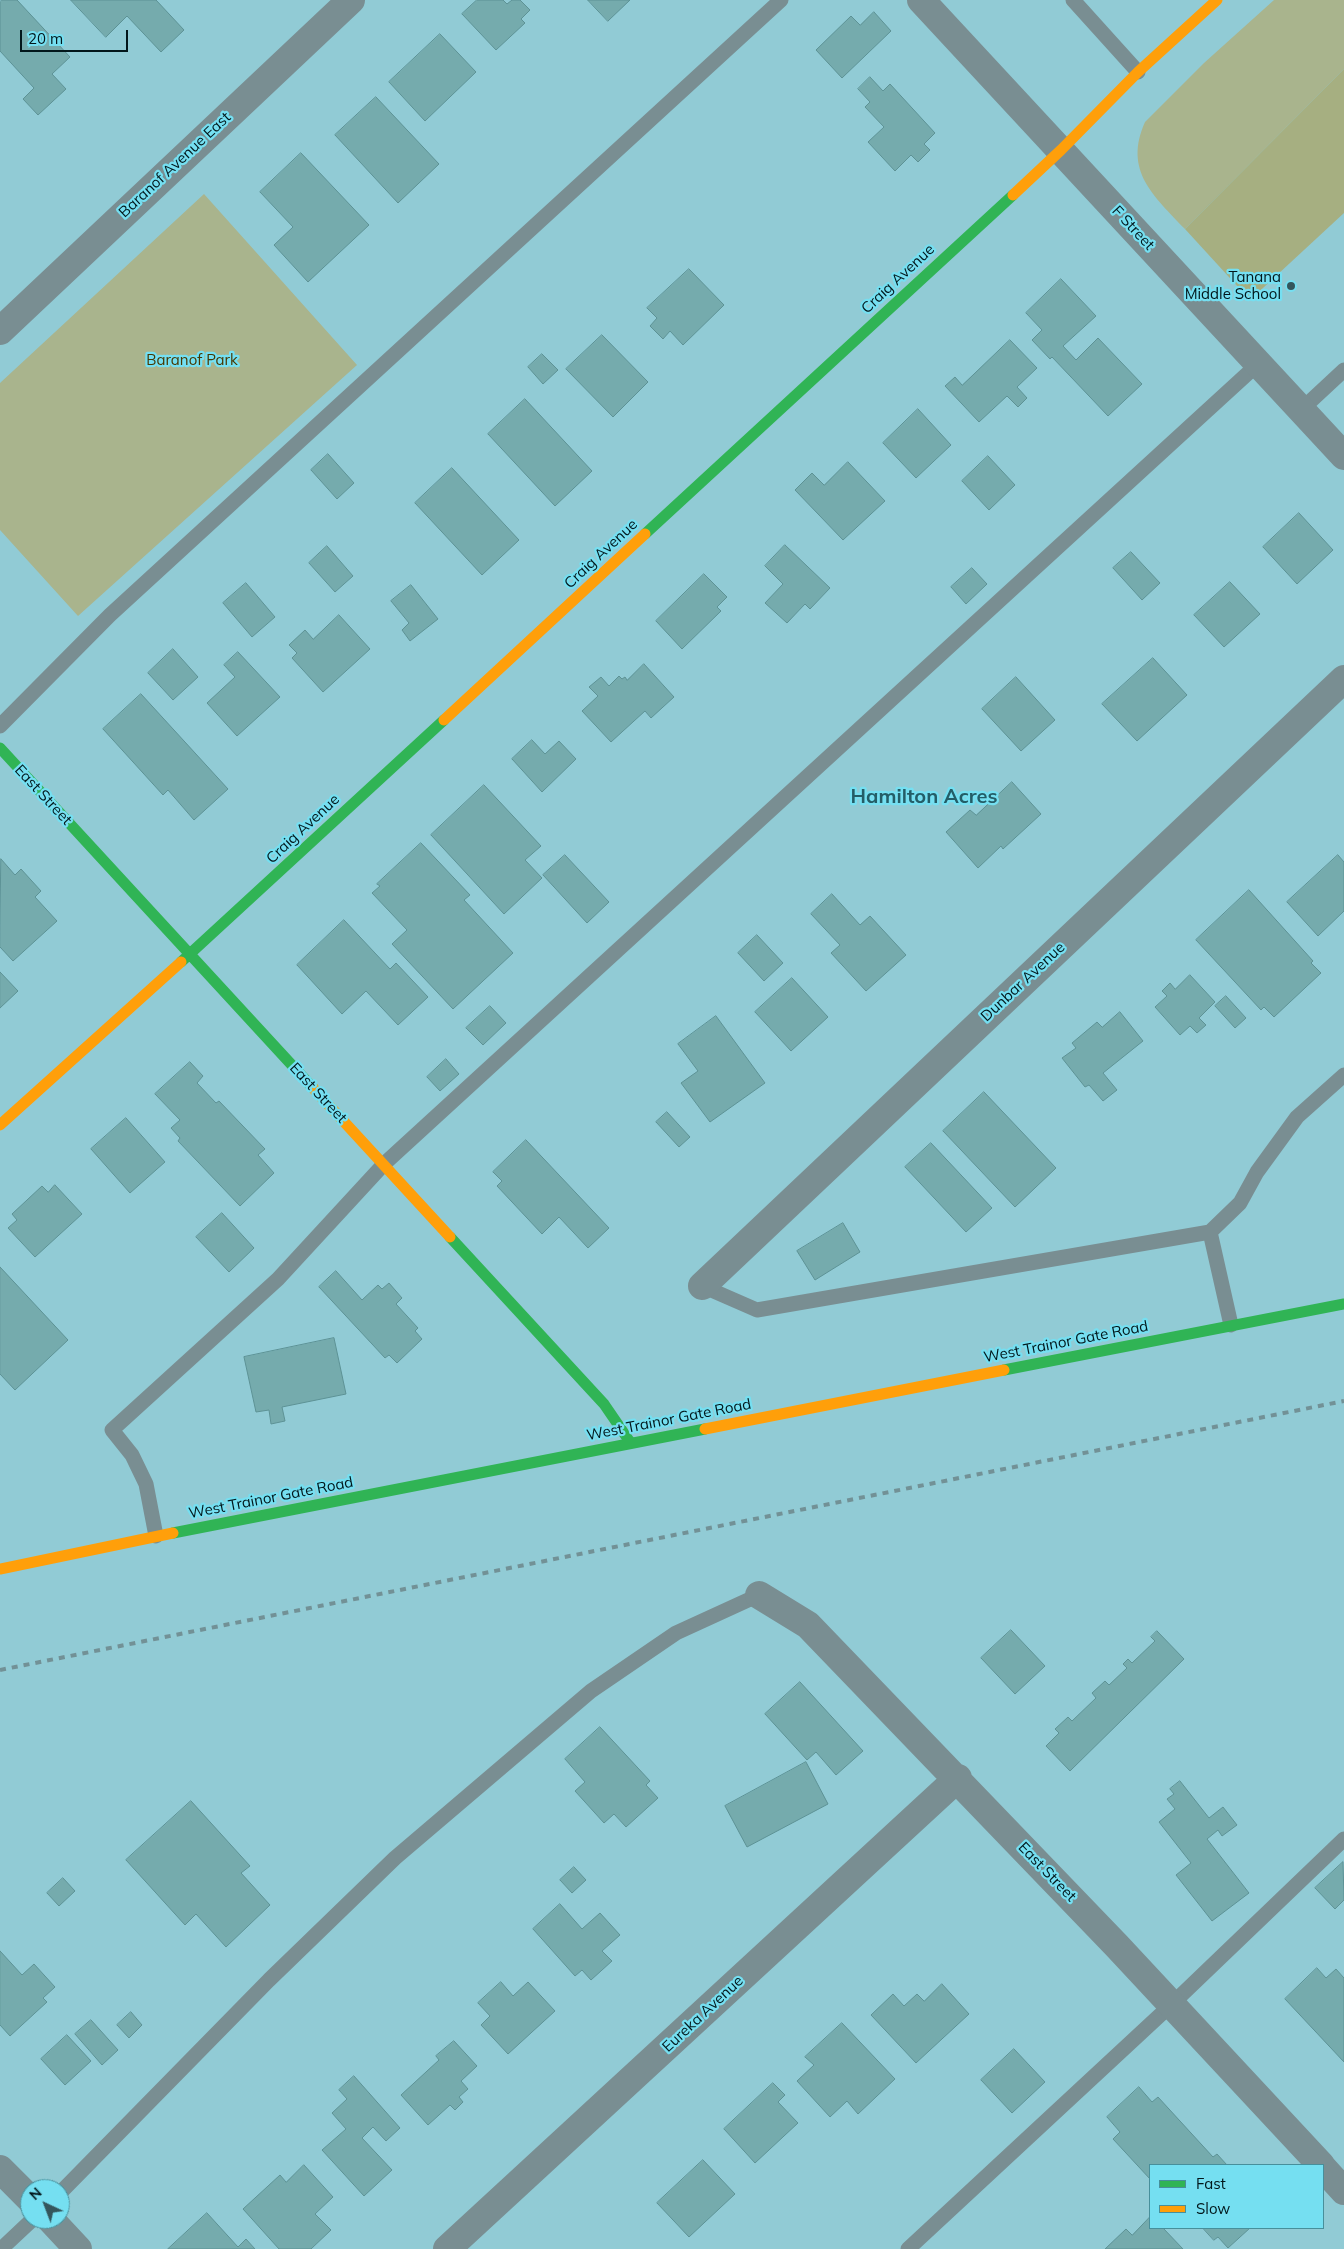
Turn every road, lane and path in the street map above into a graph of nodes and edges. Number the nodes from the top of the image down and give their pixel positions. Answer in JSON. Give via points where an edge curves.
{"nodes":[{"id":1,"x":352,"y":0,"type":"edge"},
{"id":2,"x":781,"y":0,"type":"edge"},
{"id":3,"x":922,"y":0,"type":"edge"},
{"id":4,"x":1073,"y":0,"type":"edge"},
{"id":5,"x":1217,"y":0,"type":"edge"},
{"id":6,"x":1138,"y":72,"type":"junction"},
{"id":7,"x":1061,"y":150,"type":"junction"},
{"id":8,"x":0,"y":331,"type":"edge"},
{"id":9,"x":1258,"y":364,"type":"junction"},
{"id":10,"x":1344,"y":370,"type":"edge"},
{"id":11,"x":1301,"y":410,"type":"junction"},
{"id":12,"x":1344,"y":456,"type":"edge"},
{"id":13,"x":1344,"y":678,"type":"edge"},
{"id":14,"x":0,"y":726,"type":"edge"},
{"id":15,"x":0,"y":748,"type":"edge"},
{"id":16,"x":190,"y":954,"type":"junction"},
{"id":17,"x":1344,"y":1075,"type":"edge"},
{"id":18,"x":0,"y":1125,"type":"edge"},
{"id":19,"x":384,"y":1164,"type":"junction"},
{"id":20,"x":1210,"y":1232,"type":"junction"},
{"id":21,"x":702,"y":1286,"type":"joint"},
{"id":22,"x":1344,"y":1304,"type":"edge"},
{"id":23,"x":1230,"y":1325,"type":"junction"},
{"id":24,"x":630,"y":1442,"type":"junction"},
{"id":25,"x":156,"y":1536,"type":"junction"},
{"id":26,"x":0,"y":1569,"type":"edge"},
{"id":27,"x":759,"y":1595,"type":"joint"},
{"id":28,"x":958,"y":1778,"type":"junction"},
{"id":29,"x":1344,"y":1839,"type":"edge"},
{"id":30,"x":1172,"y":2004,"type":"junction"},
{"id":31,"x":1320,"y":2164,"type":"edge"},
{"id":32,"x":1324,"y":2168,"type":"edge"},
{"id":33,"x":0,"y":2169,"type":"edge"},
{"id":34,"x":70,"y":2183,"type":"edge"},
{"id":35,"x":20,"y":2189,"type":"edge"},
{"id":36,"x":1344,"y":2191,"type":"edge"},
{"id":37,"x":22,"y":2229,"type":"edge"},
{"id":38,"x":59,"y":2229,"type":"edge"},
{"id":39,"x":0,"y":2249,"type":"edge"},
{"id":40,"x":78,"y":2249,"type":"edge"},
{"id":41,"x":447,"y":2249,"type":"edge"},
{"id":42,"x":908,"y":2249,"type":"edge"}],
"edges":[{"from":1,"to":8,"type":"street","name":"Baranof Avenue East"},
{"from":2,"to":14,"type":"lane","via":[[110,615]]},
{"from":3,"to":7,"type":"street","name":"F Street"},
{"from":4,"to":6,"type":"lane"},
{"from":5,"to":6,"type":"street","name":"Craig Avenue"},
{"from":6,"to":7,"type":"street","name":"Craig Avenue"},
{"from":7,"to":9,"type":"street","name":"F Street"},
{"from":7,"to":16,"type":"street","name":"Craig Avenue"},
{"from":9,"to":11,"type":"street","name":"F Street"},
{"from":9,"to":19,"type":"lane"},
{"from":10,"to":11,"type":"lane"},
{"from":11,"to":12,"type":"street","name":"F Street"},
{"from":13,"to":21,"type":"street","name":"Dunbar Avenue"},
{"from":15,"to":16,"type":"street","name":"East Street"},
{"from":16,"to":18,"type":"street","name":"Craig Avenue"},
{"from":16,"to":19,"type":"street","name":"East Street"},
{"from":17,"to":20,"type":"lane","via":[[1297,1117],[1257,1172],[1240,1203]]},
{"from":19,"to":24,"type":"street","name":"East Street","via":[[604,1404]]},
{"from":19,"to":25,"type":"lane","via":[[278,1279],[112,1430],[132,1455],[146,1484]]},
{"from":20,"to":21,"type":"lane","via":[[757,1310]]},
{"from":20,"to":23,"type":"lane"},
{"from":22,"to":23,"type":"street","name":"West Trainor Gate Road"},
{"from":23,"to":24,"type":"street","name":"West Trainor Gate Road"},
{"from":24,"to":25,"type":"street","name":"West Trainor Gate Road"},
{"from":25,"to":26,"type":"street","name":"West Trainor Gate Road"},
{"from":27,"to":28,"type":"street","name":"East Street","via":[[808,1625]]},
{"from":27,"to":34,"type":"lane","via":[[676,1633],[591,1691],[410,1845],[269,1980]]},
{"from":28,"to":30,"type":"street","name":"East Street"},
{"from":28,"to":41,"type":"street","name":"Eureka Avenue"},
{"from":29,"to":30,"type":"lane"},
{"from":30,"to":31,"type":"street","name":"East Street"},
{"from":30,"to":42,"type":"lane"},
{"from":32,"to":36,"type":"street","name":"East Street"},
{"from":33,"to":35,"type":"street"},
{"from":37,"to":39,"type":"lane"},
{"from":38,"to":40,"type":"street"}]}
